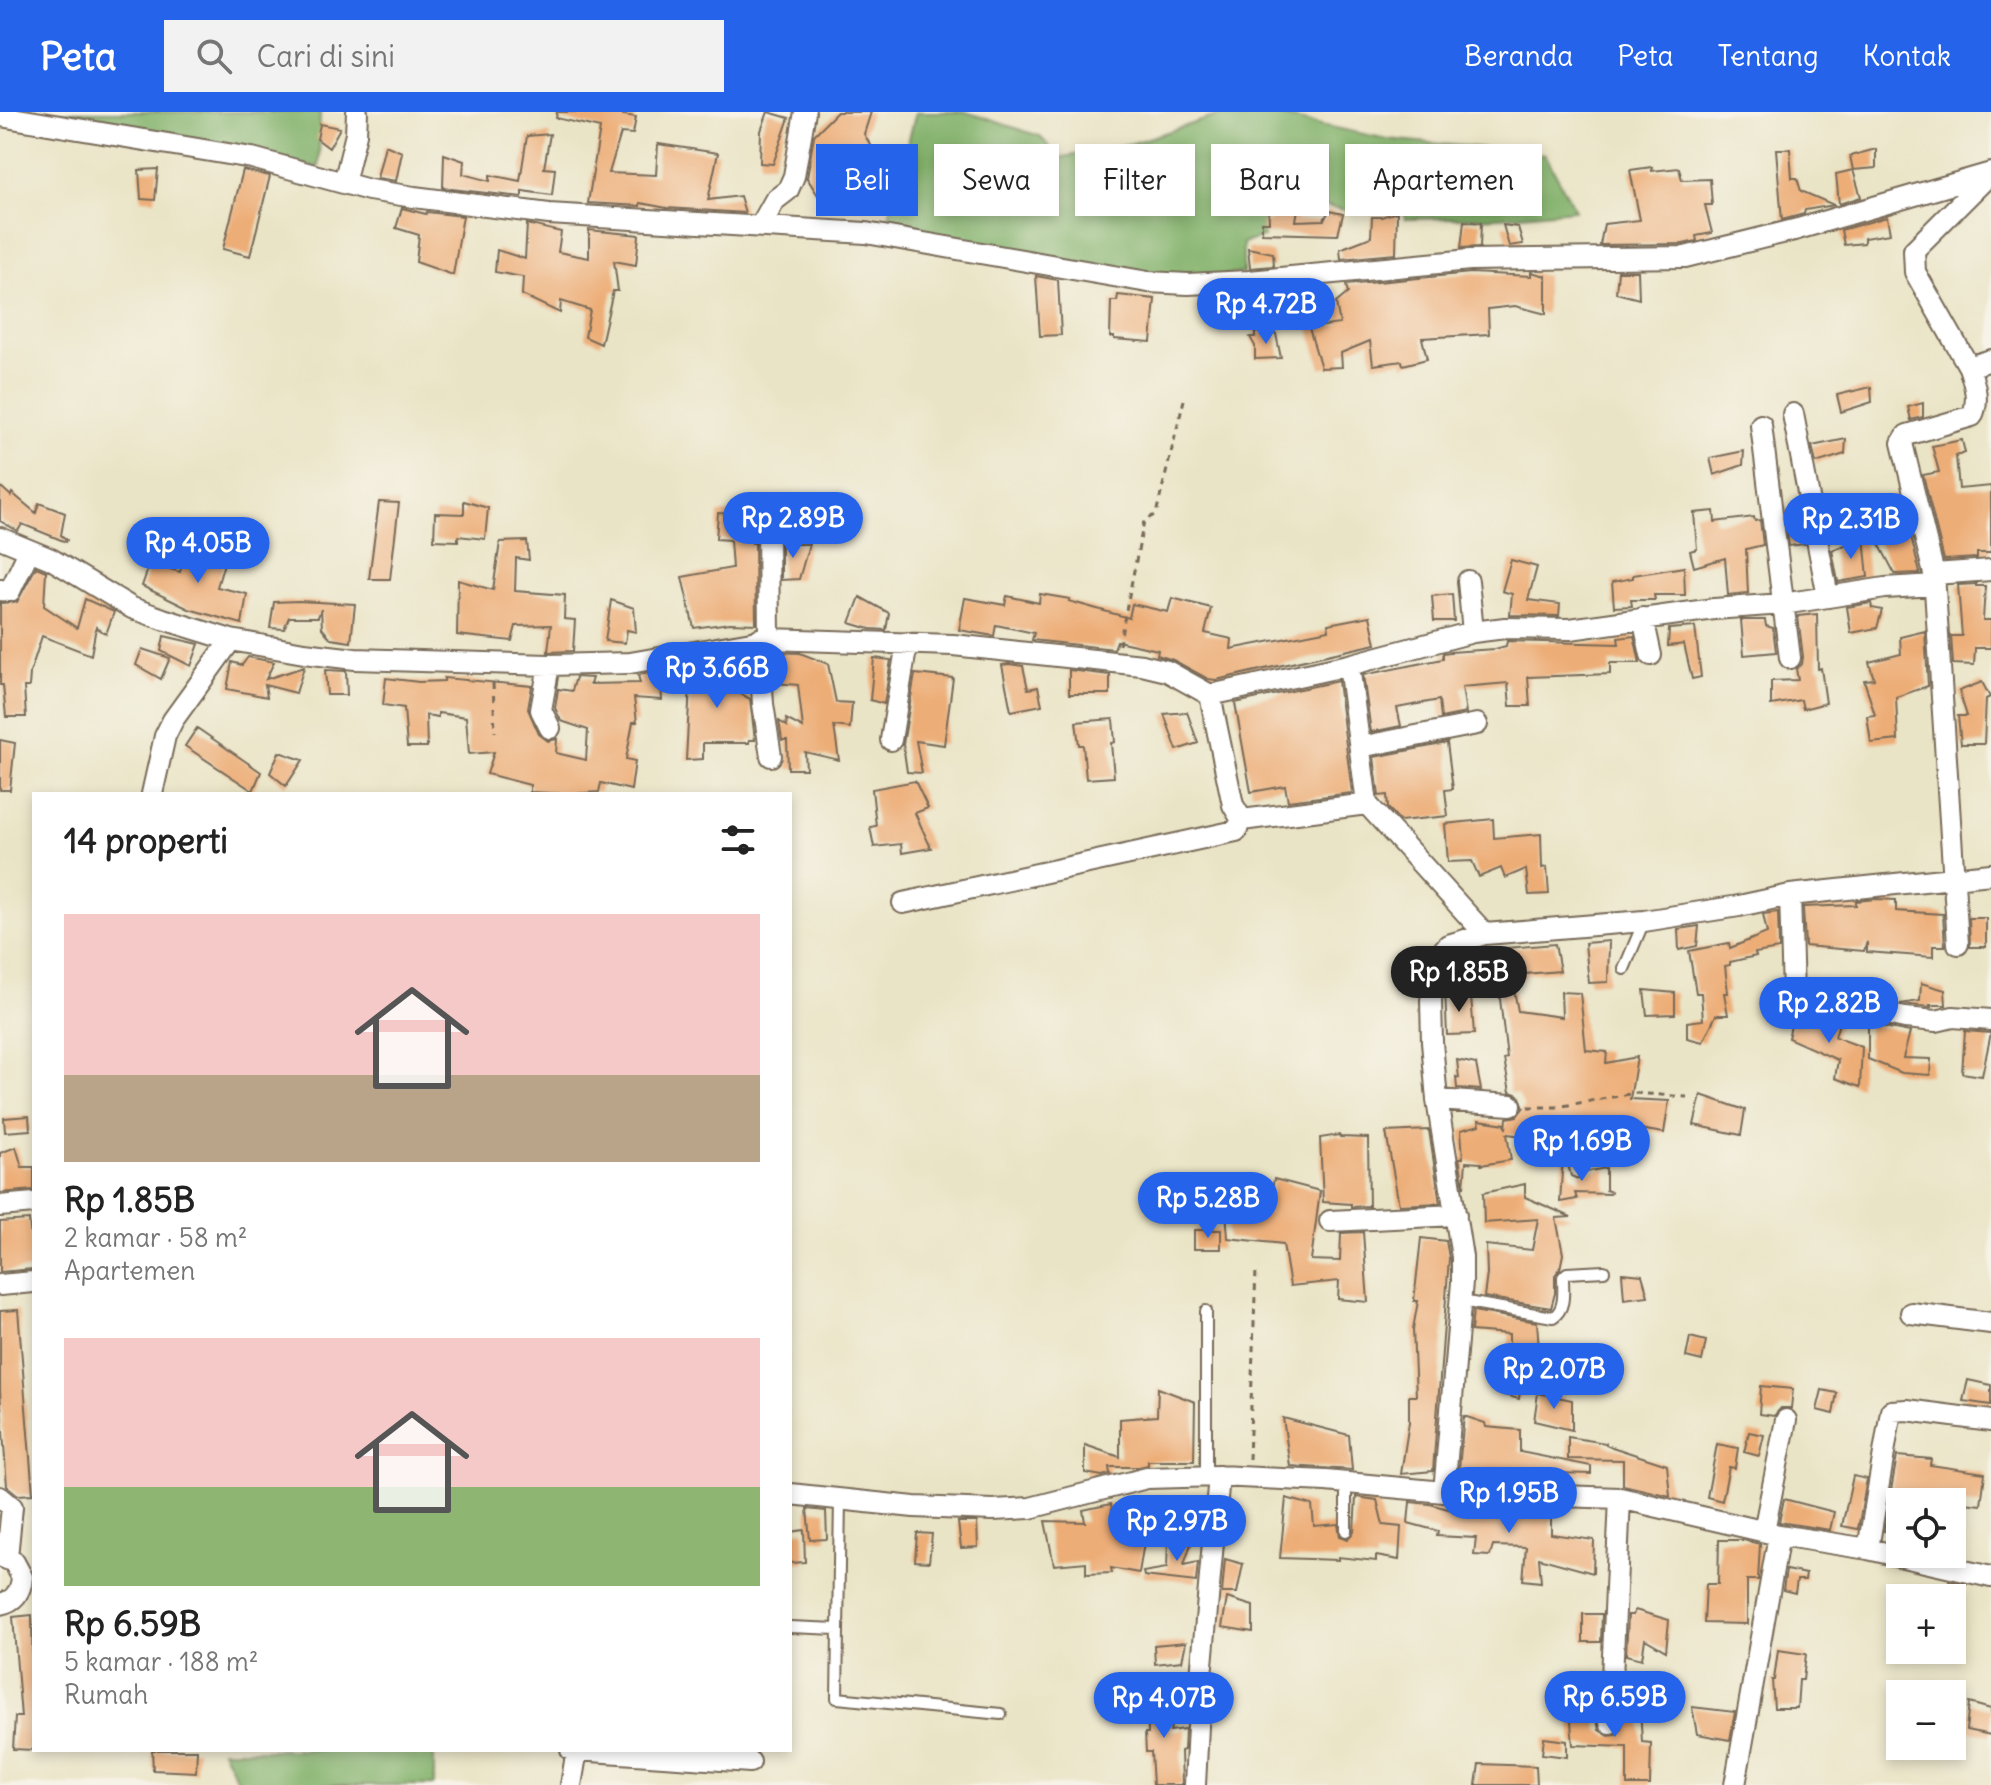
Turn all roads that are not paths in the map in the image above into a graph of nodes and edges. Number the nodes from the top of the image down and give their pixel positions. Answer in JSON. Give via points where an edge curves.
{"nodes":[{"id":1,"x":357,"y":112,"type":"edge"},
{"id":2,"x":805,"y":112,"type":"edge"},
{"id":3,"x":0,"y":116,"type":"edge"},
{"id":4,"x":1991,"y":173,"type":"edge"},
{"id":5,"x":344,"y":183,"type":"junction"},
{"id":6,"x":761,"y":225,"type":"junction"},
{"id":7,"x":1991,"y":360,"type":"edge"},
{"id":8,"x":1969,"y":367,"type":"junction"},
{"id":9,"x":1793,"y":414,"type":"dead end"},
{"id":10,"x":1761,"y":425,"type":"dead end"},
{"id":11,"x":768,"y":528,"type":"dead end"},
{"id":12,"x":0,"y":538,"type":"edge"},
{"id":13,"x":29,"y":551,"type":"junction"},
{"id":14,"x":1991,"y":570,"type":"edge"},
{"id":15,"x":1934,"y":580,"type":"junction"},
{"id":16,"x":1468,"y":581,"type":"dead end"},
{"id":17,"x":0,"y":590,"type":"edge"},
{"id":18,"x":1828,"y":597,"type":"junction"},
{"id":19,"x":1783,"y":604,"type":"junction"},
{"id":20,"x":1643,"y":618,"type":"junction"},
{"id":21,"x":1473,"y":632,"type":"junction"},
{"id":22,"x":764,"y":639,"type":"junction"},
{"id":23,"x":231,"y":640,"type":"junction"},
{"id":24,"x":907,"y":643,"type":"junction"},
{"id":25,"x":1651,"y":655,"type":"dead end"},
{"id":26,"x":1790,"y":658,"type":"dead end"},
{"id":27,"x":549,"y":665,"type":"junction"},
{"id":28,"x":1349,"y":665,"type":"junction"},
{"id":29,"x":1210,"y":695,"type":"junction"},
{"id":30,"x":1477,"y":724,"type":"dead end"},
{"id":31,"x":550,"y":728,"type":"dead end"},
{"id":32,"x":891,"y":740,"type":"dead end"},
{"id":33,"x":1360,"y":747,"type":"junction"},
{"id":34,"x":771,"y":756,"type":"dead end"},
{"id":35,"x":157,"y":792,"type":"edge"},
{"id":36,"x":1367,"y":804,"type":"junction"},
{"id":37,"x":1242,"y":820,"type":"junction"},
{"id":38,"x":1991,"y":874,"type":"edge"},
{"id":39,"x":1954,"y":878,"type":"junction"},
{"id":40,"x":1790,"y":895,"type":"junction"},
{"id":41,"x":903,"y":903,"type":"dead end"},
{"id":42,"x":1644,"y":921,"type":"junction"},
{"id":43,"x":1485,"y":934,"type":"junction"},
{"id":44,"x":1958,"y":944,"type":"dead end"},
{"id":45,"x":1624,"y":969,"type":"dead end"},
{"id":46,"x":1991,"y":1020,"type":"edge"},
{"id":47,"x":1437,"y":1100,"type":"junction"},
{"id":48,"x":1511,"y":1105,"type":"road end"},
{"id":49,"x":32,"y":1203,"type":"edge"},
{"id":50,"x":0,"y":1206,"type":"edge"},
{"id":51,"x":1456,"y":1215,"type":"junction"},
{"id":52,"x":1330,"y":1221,"type":"dead end"},
{"id":53,"x":1604,"y":1271,"type":"dead end"},
{"id":54,"x":32,"y":1282,"type":"edge"},
{"id":55,"x":0,"y":1285,"type":"edge"},
{"id":56,"x":1461,"y":1301,"type":"junction"},
{"id":57,"x":1206,"y":1311,"type":"dead end"},
{"id":58,"x":1911,"y":1313,"type":"dead end"},
{"id":59,"x":1991,"y":1323,"type":"edge"},
{"id":60,"x":1786,"y":1420,"type":"dead end"},
{"id":61,"x":1991,"y":1421,"type":"edge"},
{"id":62,"x":1212,"y":1476,"type":"junction"},
{"id":63,"x":1346,"y":1483,"type":"junction"},
{"id":64,"x":1444,"y":1492,"type":"junction"},
{"id":65,"x":792,"y":1494,"type":"edge"},
{"id":66,"x":0,"y":1497,"type":"edge"},
{"id":67,"x":840,"y":1498,"type":"junction"},
{"id":68,"x":1620,"y":1498,"type":"junction"},
{"id":69,"x":1346,"y":1531,"type":"dead end"},
{"id":70,"x":1771,"y":1533,"type":"junction"},
{"id":71,"x":1868,"y":1549,"type":"junction"},
{"id":72,"x":3,"y":1556,"type":"edge"},
{"id":73,"x":1991,"y":1577,"type":"edge"},
{"id":74,"x":28,"y":1585,"type":"edge"},
{"id":75,"x":0,"y":1604,"type":"edge"},
{"id":76,"x":792,"y":1627,"type":"edge"},
{"id":77,"x":837,"y":1629,"type":"junction"},
{"id":78,"x":1001,"y":1714,"type":"dead end"},
{"id":79,"x":1610,"y":1723,"type":"dead end"},
{"id":80,"x":575,"y":1752,"type":"edge"},
{"id":81,"x":604,"y":1752,"type":"edge"},
{"id":82,"x":750,"y":1762,"type":"dead end"},
{"id":83,"x":571,"y":1785,"type":"edge"},
{"id":84,"x":1195,"y":1785,"type":"edge"},
{"id":85,"x":1735,"y":1785,"type":"edge"}],
"edges":[{"from":1,"to":5,"type":"street"},
{"from":2,"to":6,"type":"street","via":[[794,176]]},
{"from":3,"to":5,"type":"street","via":[[237,155]]},
{"from":4,"to":6,"type":"street","via":[[1685,257],[1470,260],[1203,284],[1148,282],[866,233]]},
{"from":4,"to":8,"type":"street","via":[[1914,250],[1915,272]]},
{"from":5,"to":6,"type":"street","via":[[549,214]]},
{"from":7,"to":8,"type":"street"},
{"from":8,"to":15,"type":"street","via":[[1975,387],[1972,416],[1907,435],[1902,443]]},
{"from":9,"to":18,"type":"street"},
{"from":10,"to":19,"type":"street"},
{"from":11,"to":22,"type":"street"},
{"from":12,"to":13,"type":"street"},
{"from":13,"to":17,"type":"street","via":[[10,591]]},
{"from":13,"to":23,"type":"street","via":[[132,608]]},
{"from":14,"to":15,"type":"street"},
{"from":15,"to":18,"type":"street"},
{"from":15,"to":39,"type":"street"},
{"from":16,"to":21,"type":"street"},
{"from":18,"to":19,"type":"street"},
{"from":19,"to":20,"type":"street"},
{"from":19,"to":26,"type":"street"},
{"from":20,"to":21,"type":"street","via":[[1570,629]]},
{"from":20,"to":25,"type":"street"},
{"from":21,"to":28,"type":"street"},
{"from":22,"to":24,"type":"street"},
{"from":22,"to":27,"type":"street","via":[[630,663]]},
{"from":22,"to":34,"type":"street","via":[[763,704]]},
{"from":23,"to":27,"type":"street","via":[[355,659]]},
{"from":23,"to":35,"type":"street","via":[[165,736]]},
{"from":24,"to":29,"type":"street","via":[[1116,660],[1167,671]]},
{"from":24,"to":32,"type":"street"},
{"from":27,"to":31,"type":"street","via":[[541,710]]},
{"from":28,"to":29,"type":"street"},
{"from":28,"to":33,"type":"street"},
{"from":29,"to":37,"type":"street","via":[[1233,805]]},
{"from":30,"to":33,"type":"street"},
{"from":33,"to":36,"type":"street"},
{"from":36,"to":37,"type":"street"},
{"from":36,"to":43,"type":"street"},
{"from":37,"to":41,"type":"street","via":[[1236,831]]},
{"from":38,"to":39,"type":"street"},
{"from":39,"to":40,"type":"street"},
{"from":39,"to":44,"type":"street"},
{"from":40,"to":42,"type":"street"},
{"from":40,"to":46,"type":"street","via":[[1797,1000],[1920,1020]]},
{"from":42,"to":43,"type":"street"},
{"from":42,"to":45,"type":"lane"},
{"from":43,"to":47,"type":"street","via":[[1448,945],[1435,966],[1431,1001]]},
{"from":47,"to":48,"type":"street"},
{"from":47,"to":51,"type":"street"},
{"from":49,"to":50,"type":"street"},
{"from":51,"to":52,"type":"street"},
{"from":51,"to":56,"type":"street"},
{"from":53,"to":56,"type":"lane","via":[[1567,1273],[1562,1305],[1553,1317]]},
{"from":54,"to":55,"type":"street"},
{"from":56,"to":64,"type":"street"},
{"from":57,"to":62,"type":"lane"},
{"from":58,"to":59,"type":"street"},
{"from":60,"to":70,"type":"street"},
{"from":61,"to":71,"type":"street","via":[[1891,1411]]},
{"from":62,"to":63,"type":"street"},
{"from":62,"to":67,"type":"street","via":[[1147,1478],[1030,1508],[914,1507]]},
{"from":62,"to":84,"type":"street"},
{"from":63,"to":64,"type":"street"},
{"from":63,"to":69,"type":"lane"},
{"from":64,"to":68,"type":"street"},
{"from":65,"to":67,"type":"street"},
{"from":66,"to":72,"type":"street","via":[[12,1507]]},
{"from":67,"to":77,"type":"lane"},
{"from":68,"to":70,"type":"street"},
{"from":68,"to":79,"type":"street"},
{"from":70,"to":71,"type":"street"},
{"from":70,"to":85,"type":"street"},
{"from":71,"to":73,"type":"street"},
{"from":72,"to":74,"type":"street","via":[[19,1568]]},
{"from":74,"to":75,"type":"street"},
{"from":76,"to":77,"type":"lane"},
{"from":77,"to":78,"type":"lane","via":[[839,1699]]},
{"from":80,"to":83,"type":"street"},
{"from":81,"to":82,"type":"street"}]}
